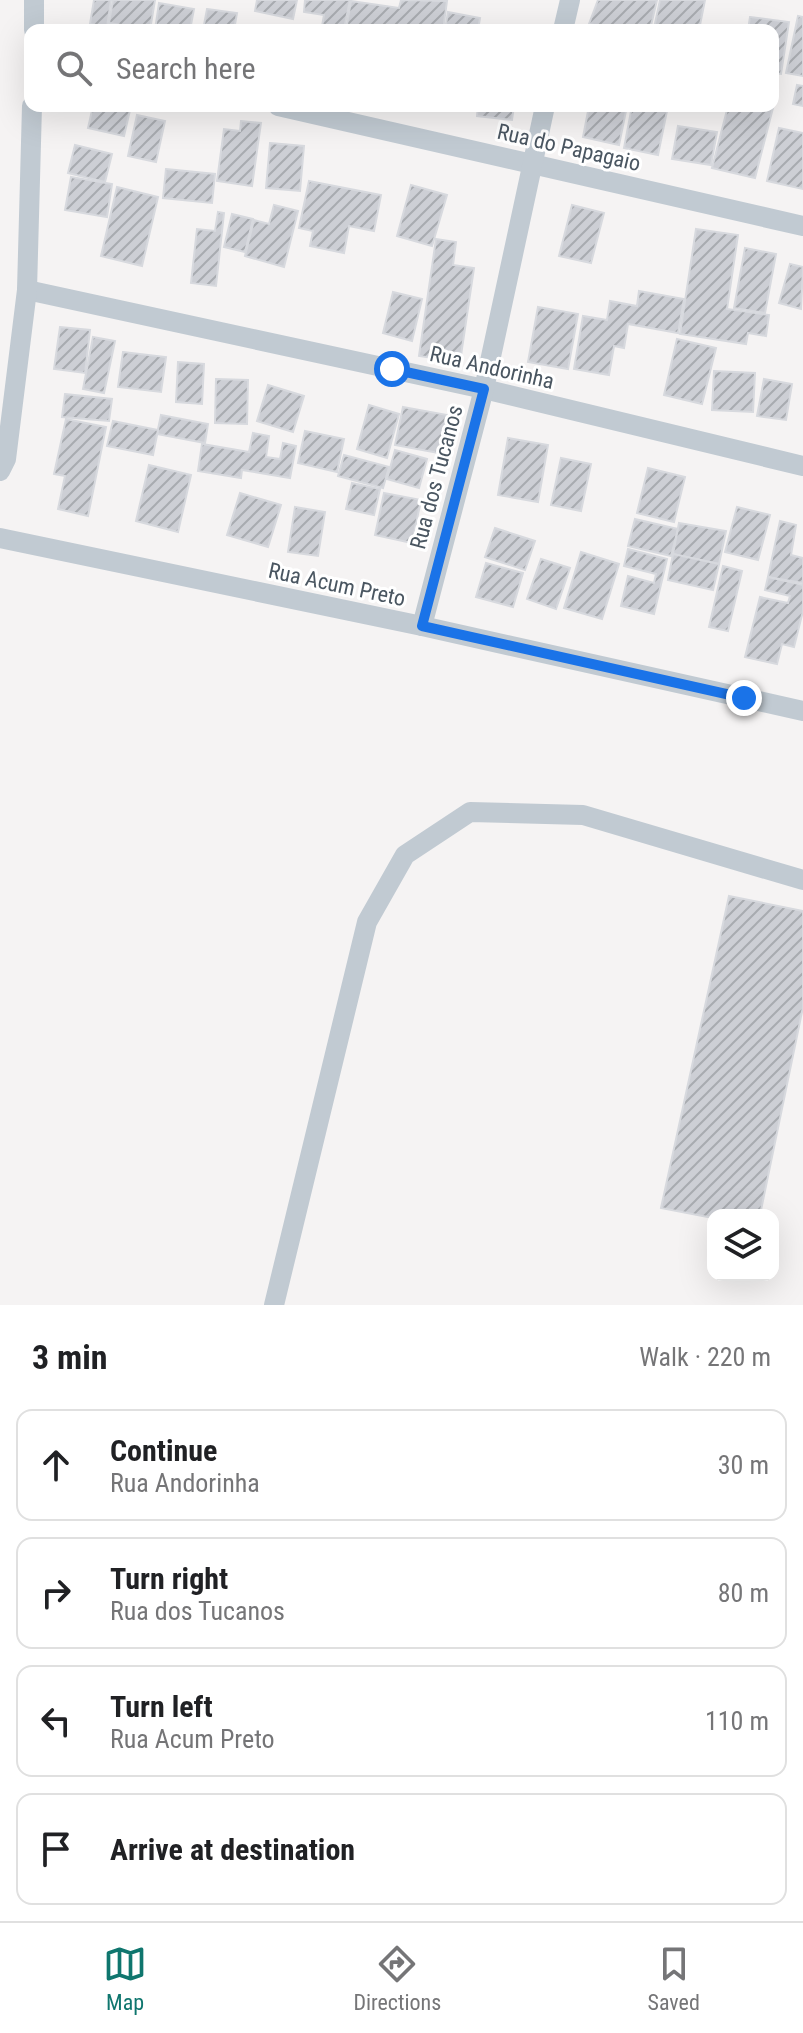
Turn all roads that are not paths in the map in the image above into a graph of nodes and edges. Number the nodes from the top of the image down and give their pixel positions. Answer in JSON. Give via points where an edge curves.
{"nodes":[{"id":1,"x":34,"y":0,"type":"edge"},
{"id":2,"x":570,"y":0,"type":"edge"},
{"id":3,"x":34,"y":24,"type":"edge"},
{"id":4,"x":564,"y":24,"type":"edge"},
{"id":5,"x":32,"y":112,"type":"edge"},
{"id":6,"x":305,"y":112,"type":"edge"},
{"id":7,"x":544,"y":112,"type":"edge"},
{"id":8,"x":532,"y":163,"type":"junction"},
{"id":9,"x":803,"y":226,"type":"edge"},
{"id":10,"x":27,"y":290,"type":"junction"},
{"id":11,"x":484,"y":389,"type":"junction"},
{"id":12,"x":803,"y":466,"type":"edge"},
{"id":13,"x":0,"y":471,"type":"edge"},
{"id":14,"x":0,"y":538,"type":"edge"},
{"id":15,"x":422,"y":626,"type":"junction"},
{"id":16,"x":803,"y":711,"type":"edge"},
{"id":17,"x":803,"y":880,"type":"edge"},
{"id":18,"x":274,"y":1305,"type":"edge"}],
"edges":[{"from":1,"to":3,"type":"street"},
{"from":2,"to":4,"type":"street"},
{"from":5,"to":10,"type":"street"},
{"from":6,"to":8,"type":"street","name":"Rua do Papagaio"},
{"from":7,"to":8,"type":"street","name":"Rua dos Tucanos"},
{"from":8,"to":9,"type":"street","name":"Rua do Papagaio"},
{"from":8,"to":11,"type":"street","name":"Rua dos Tucanos"},
{"from":10,"to":11,"type":"street","name":"Rua Andorinha"},
{"from":10,"to":13,"type":"street","via":[[6,459]]},
{"from":11,"to":12,"type":"street","name":"Rua Andorinha"},
{"from":11,"to":15,"type":"street","name":"Rua dos Tucanos"},
{"from":14,"to":15,"type":"street","name":"Rua Acum Preto"},
{"from":15,"to":16,"type":"street","name":"Rua Acum Preto"},
{"from":17,"to":18,"type":"street","via":[[583,815],[470,812],[405,855],[367,922]]}]}
